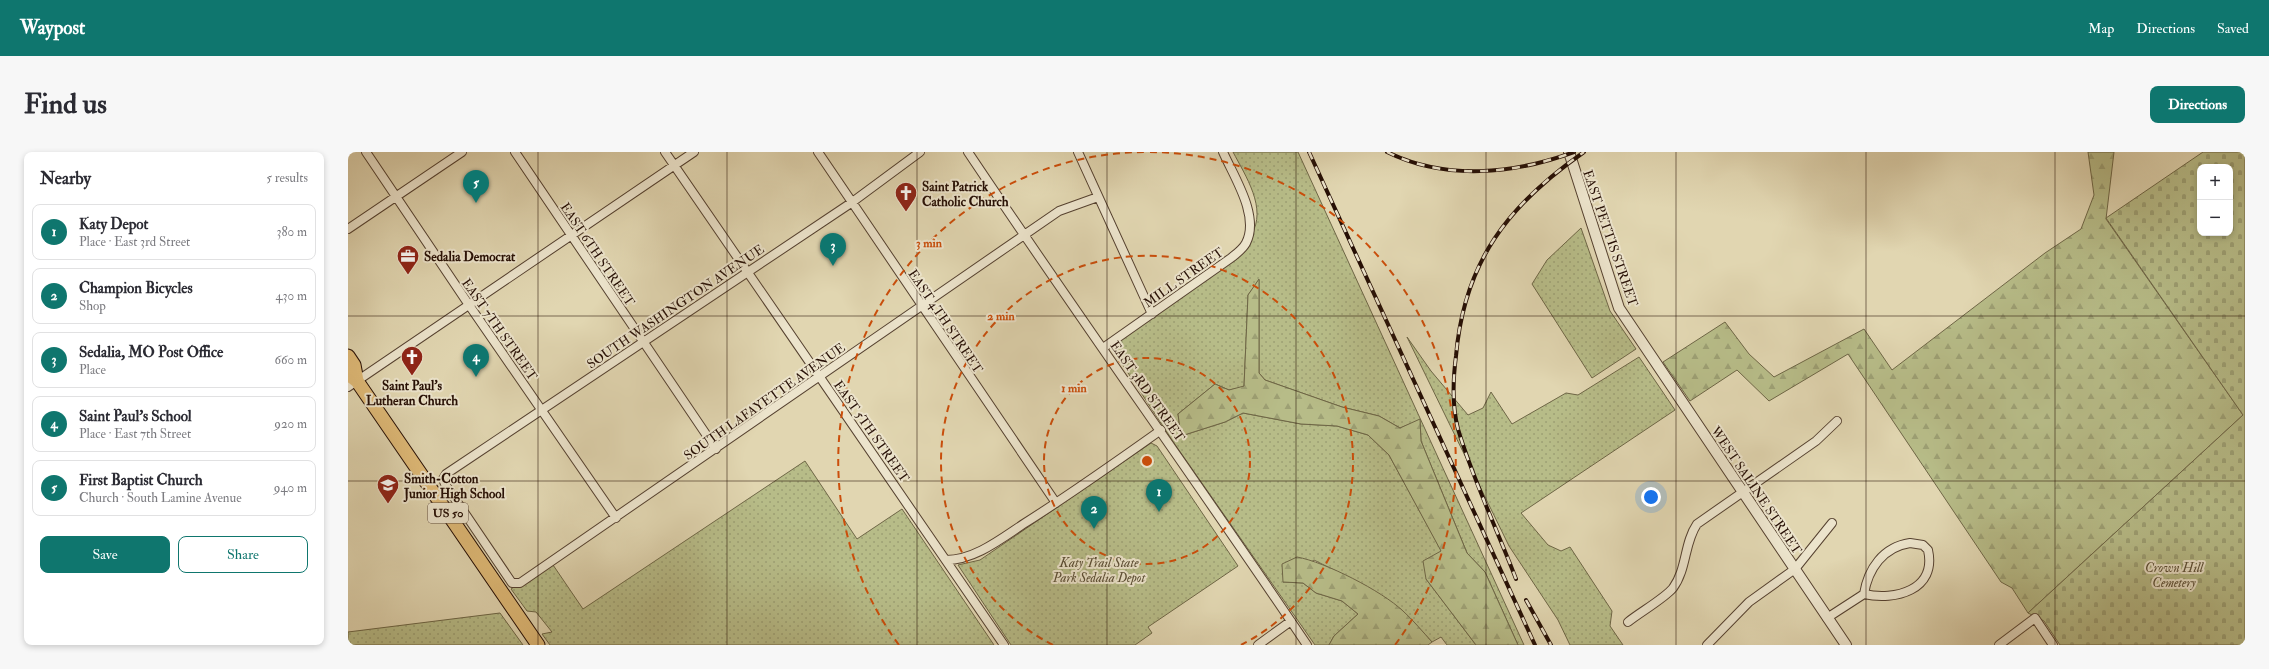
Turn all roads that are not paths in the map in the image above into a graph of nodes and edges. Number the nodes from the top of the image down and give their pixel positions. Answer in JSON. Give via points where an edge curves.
{"nodes":[{"id":1,"x":366,"y":152,"type":"edge"},
{"id":2,"x":462,"y":152,"type":"edge"},
{"id":3,"x":515,"y":152,"type":"edge"},
{"id":4,"x":665,"y":152,"type":"edge"},
{"id":5,"x":694,"y":152,"type":"edge"},
{"id":6,"x":818,"y":152,"type":"edge"},
{"id":7,"x":920,"y":152,"type":"edge"},
{"id":8,"x":968,"y":152,"type":"edge"},
{"id":9,"x":1078,"y":152,"type":"edge"},
{"id":10,"x":1223,"y":152,"type":"edge"},
{"id":11,"x":1568,"y":152,"type":"edge"},
{"id":12,"x":674,"y":165,"type":"junction"},
{"id":13,"x":396,"y":197,"type":"junction"},
{"id":14,"x":1098,"y":197,"type":"junction"},
{"id":15,"x":851,"y":202,"type":"junction"},
{"id":16,"x":348,"y":230,"type":"edge"},
{"id":17,"x":571,"y":235,"type":"junction"},
{"id":18,"x":1024,"y":236,"type":"junction"},
{"id":19,"x":748,"y":271,"type":"junction"},
{"id":20,"x":469,"y":305,"type":"junction"},
{"id":21,"x":921,"y":306,"type":"junction"},
{"id":22,"x":1152,"y":314,"type":"junction"},
{"id":23,"x":643,"y":340,"type":"junction"},
{"id":24,"x":1102,"y":348,"type":"junction"},
{"id":25,"x":1646,"y":350,"type":"joint"},
{"id":26,"x":348,"y":356,"type":"edge"},
{"id":27,"x":820,"y":376,"type":"junction"},
{"id":28,"x":351,"y":381,"type":"edge"},
{"id":29,"x":542,"y":410,"type":"junction"},
{"id":30,"x":1837,"y":421,"type":"dead end"},
{"id":31,"x":1161,"y":430,"type":"junction"},
{"id":32,"x":716,"y":449,"type":"junction"},
{"id":33,"x":1743,"y":492,"type":"junction"},
{"id":34,"x":1056,"y":503,"type":"junction"},
{"id":35,"x":616,"y":518,"type":"junction"},
{"id":36,"x":1832,"y":523,"type":"dead end"},
{"id":37,"x":946,"y":560,"type":"junction"},
{"id":38,"x":1795,"y":569,"type":"junction"},
{"id":39,"x":516,"y":584,"type":"joint"},
{"id":40,"x":1864,"y":594,"type":"junction"},
{"id":41,"x":1828,"y":618,"type":"junction"},
{"id":42,"x":1291,"y":621,"type":"junction"},
{"id":43,"x":1628,"y":622,"type":"dead end"},
{"id":44,"x":538,"y":645,"type":"edge"},
{"id":45,"x":1004,"y":645,"type":"edge"},
{"id":46,"x":1258,"y":645,"type":"edge"},
{"id":47,"x":1307,"y":645,"type":"edge"},
{"id":48,"x":1707,"y":645,"type":"edge"},
{"id":49,"x":1846,"y":645,"type":"edge"},
{"id":50,"x":1999,"y":645,"type":"edge"},
{"id":51,"x":2053,"y":645,"type":"edge"}],
"edges":[{"from":1,"to":13,"type":"street","name":"EAST 7TH STREET"},
{"from":2,"to":13,"type":"street"},
{"from":3,"to":17,"type":"street","name":"EAST 6TH STREET"},
{"from":4,"to":12,"type":"street","name":"EAST 5TH STREET"},
{"from":5,"to":12,"type":"street"},
{"from":6,"to":15,"type":"street","name":"EAST 4TH STREET"},
{"from":7,"to":15,"type":"street","name":"SOUTH WASHINGTON AVENUE"},
{"from":8,"to":18,"type":"street","name":"EAST 3RD STREET"},
{"from":9,"to":14,"type":"street"},
{"from":10,"to":22,"type":"street","name":"MILL STREET","via":[[1249,210],[1250,233],[1245,245],[1231,258]]},
{"from":11,"to":25,"type":"street","name":"EAST PETTIS STREET","via":[[1619,308]]},
{"from":12,"to":17,"type":"street"},
{"from":12,"to":19,"type":"street","name":"EAST 5TH STREET"},
{"from":13,"to":16,"type":"street"},
{"from":13,"to":20,"type":"street","name":"EAST 7TH STREET"},
{"from":14,"to":18,"type":"street","name":"SOUTH LAFAYETTE AVENUE","via":[[1059,212]]},
{"from":14,"to":22,"type":"street"},
{"from":15,"to":19,"type":"street","name":"SOUTH WASHINGTON AVENUE"},
{"from":15,"to":21,"type":"street","name":"EAST 4TH STREET"},
{"from":17,"to":20,"type":"street"},
{"from":17,"to":23,"type":"street","name":"EAST 6TH STREET"},
{"from":18,"to":21,"type":"street","name":"SOUTH LAFAYETTE AVENUE"},
{"from":18,"to":24,"type":"street","name":"EAST 3RD STREET"},
{"from":19,"to":23,"type":"street","name":"SOUTH WASHINGTON AVENUE"},
{"from":19,"to":27,"type":"street","name":"EAST 5TH STREET"},
{"from":20,"to":28,"type":"street"},
{"from":20,"to":29,"type":"street","name":"EAST 7TH STREET"},
{"from":21,"to":27,"type":"street","name":"SOUTH LAFAYETTE AVENUE"},
{"from":21,"to":34,"type":"street","name":"EAST 4TH STREET"},
{"from":22,"to":24,"type":"street","name":"MILL STREET"},
{"from":23,"to":29,"type":"street","name":"SOUTH WASHINGTON AVENUE"},
{"from":23,"to":32,"type":"street","name":"EAST 6TH STREET"},
{"from":24,"to":31,"type":"street","name":"EAST 3RD STREET"},
{"from":25,"to":33,"type":"street","name":"WEST SALINE STREET"},
{"from":26,"to":28,"type":"highway","number":"US 50","via":[[354,365]]},
{"from":27,"to":32,"type":"street","name":"SOUTH LAFAYETTE AVENUE"},
{"from":27,"to":37,"type":"street","name":"EAST 5TH STREET"},
{"from":28,"to":44,"type":"highway","number":"US 50"},
{"from":29,"to":35,"type":"street","name":"EAST 7TH STREET"},
{"from":29,"to":39,"type":"street","name":"SOUTH WASHINGTON AVENUE","via":[[446,474],[443,479],[512,583]]},
{"from":30,"to":33,"type":"street","via":[[1816,441]]},
{"from":31,"to":34,"type":"street"},
{"from":31,"to":42,"type":"street","name":"EAST 3RD STREET"},
{"from":32,"to":35,"type":"street","name":"SOUTH LAFAYETTE AVENUE"},
{"from":33,"to":38,"type":"street","name":"WEST SALINE STREET"},
{"from":33,"to":43,"type":"street","via":[[1697,524],[1690,534],[1683,563],[1672,589]]},
{"from":34,"to":37,"type":"street","via":[[972,554],[956,560]]},
{"from":35,"to":39,"type":"street","name":"SOUTH LAFAYETTE AVENUE"},
{"from":36,"to":38,"type":"street"},
{"from":37,"to":45,"type":"street","name":"EAST 5TH STREET"},
{"from":38,"to":41,"type":"street","name":"WEST SALINE STREET"},
{"from":38,"to":48,"type":"street","via":[[1749,602]]},
{"from":40,"to":40,"type":"street","via":[[1877,597],[1894,596],[1916,587],[1923,581],[1930,568],[1928,550],[1922,545],[1910,544],[1898,545],[1888,551],[1866,578]]},
{"from":40,"to":41,"type":"street"},
{"from":41,"to":49,"type":"street","name":"WEST SALINE STREET"},
{"from":42,"to":46,"type":"street"},
{"from":42,"to":47,"type":"street","name":"EAST 3RD STREET"},
{"from":50,"to":51,"type":"street","via":[[2035,618]]}]}
